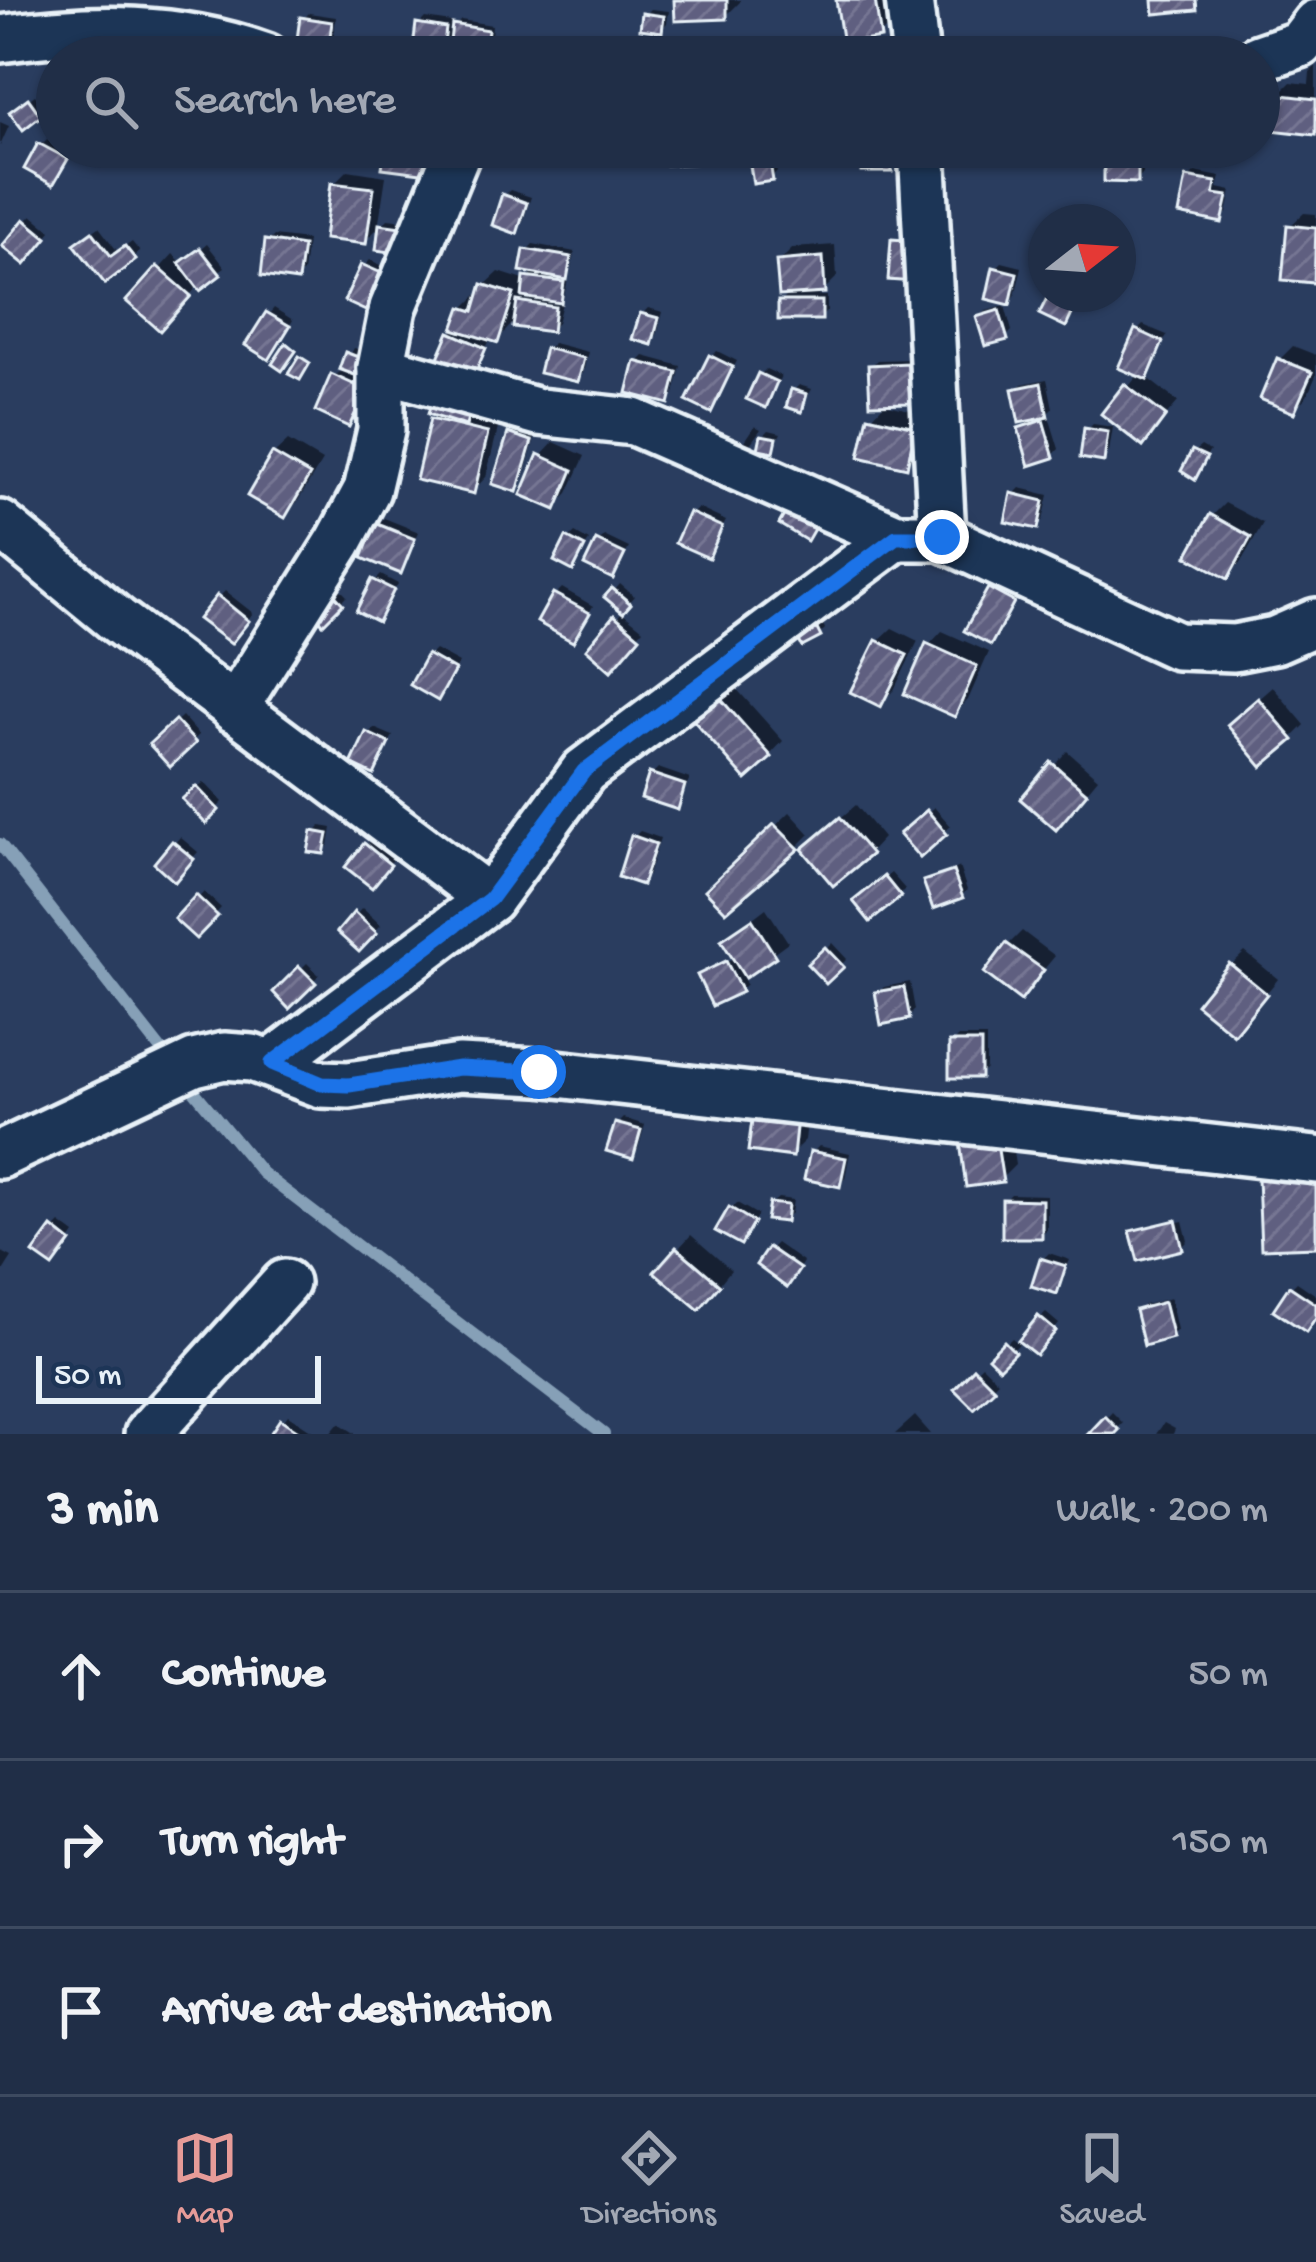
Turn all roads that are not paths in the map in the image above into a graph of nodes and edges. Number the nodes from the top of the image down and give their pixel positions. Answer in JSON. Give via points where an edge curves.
{"nodes":[{"id":1,"x":909,"y":0,"type":"edge"},
{"id":2,"x":74,"y":14,"type":"edge"},
{"id":3,"x":1316,"y":22,"type":"edge"},
{"id":4,"x":196,"y":36,"type":"edge"},
{"id":5,"x":913,"y":36,"type":"edge"},
{"id":6,"x":0,"y":39,"type":"edge"},
{"id":7,"x":1280,"y":51,"type":"edge"},
{"id":8,"x":450,"y":168,"type":"edge"},
{"id":9,"x":923,"y":168,"type":"edge"},
{"id":10,"x":381,"y":368,"type":"junction"},
{"id":11,"x":0,"y":524,"type":"edge"},
{"id":12,"x":896,"y":537,"type":"junction"},
{"id":13,"x":942,"y":537,"type":"junction"},
{"id":14,"x":1316,"y":622,"type":"edge"},
{"id":15,"x":234,"y":709,"type":"junction"},
{"id":16,"x":490,"y":899,"type":"junction"},
{"id":17,"x":272,"y":1063,"type":"junction"},
{"id":18,"x":0,"y":1155,"type":"edge"},
{"id":19,"x":1316,"y":1160,"type":"edge"},
{"id":20,"x":284,"y":1283,"type":"dead end"},
{"id":21,"x":148,"y":1434,"type":"edge"}],
"edges":[{"from":1,"to":5,"type":"street"},
{"from":2,"to":4,"type":"street"},
{"from":2,"to":6,"type":"street"},
{"from":3,"to":7,"type":"street","via":[[1300,44]]},
{"from":8,"to":10,"type":"street","via":[[393,308]]},
{"from":9,"to":13,"type":"street"},
{"from":10,"to":12,"type":"street","via":[[539,412],[634,422]]},
{"from":10,"to":15,"type":"street","via":[[380,430],[367,490]]},
{"from":11,"to":15,"type":"street"},
{"from":12,"to":13,"type":"street"},
{"from":12,"to":16,"type":"street","via":[[584,771]]},
{"from":13,"to":14,"type":"street","via":[[1178,646],[1255,644]]},
{"from":15,"to":16,"type":"street"},
{"from":16,"to":17,"type":"street"},
{"from":17,"to":18,"type":"street","via":[[224,1056],[194,1063]]},
{"from":17,"to":19,"type":"street","via":[[322,1084],[459,1068],[539,1072]]},
{"from":20,"to":21,"type":"street"}]}
